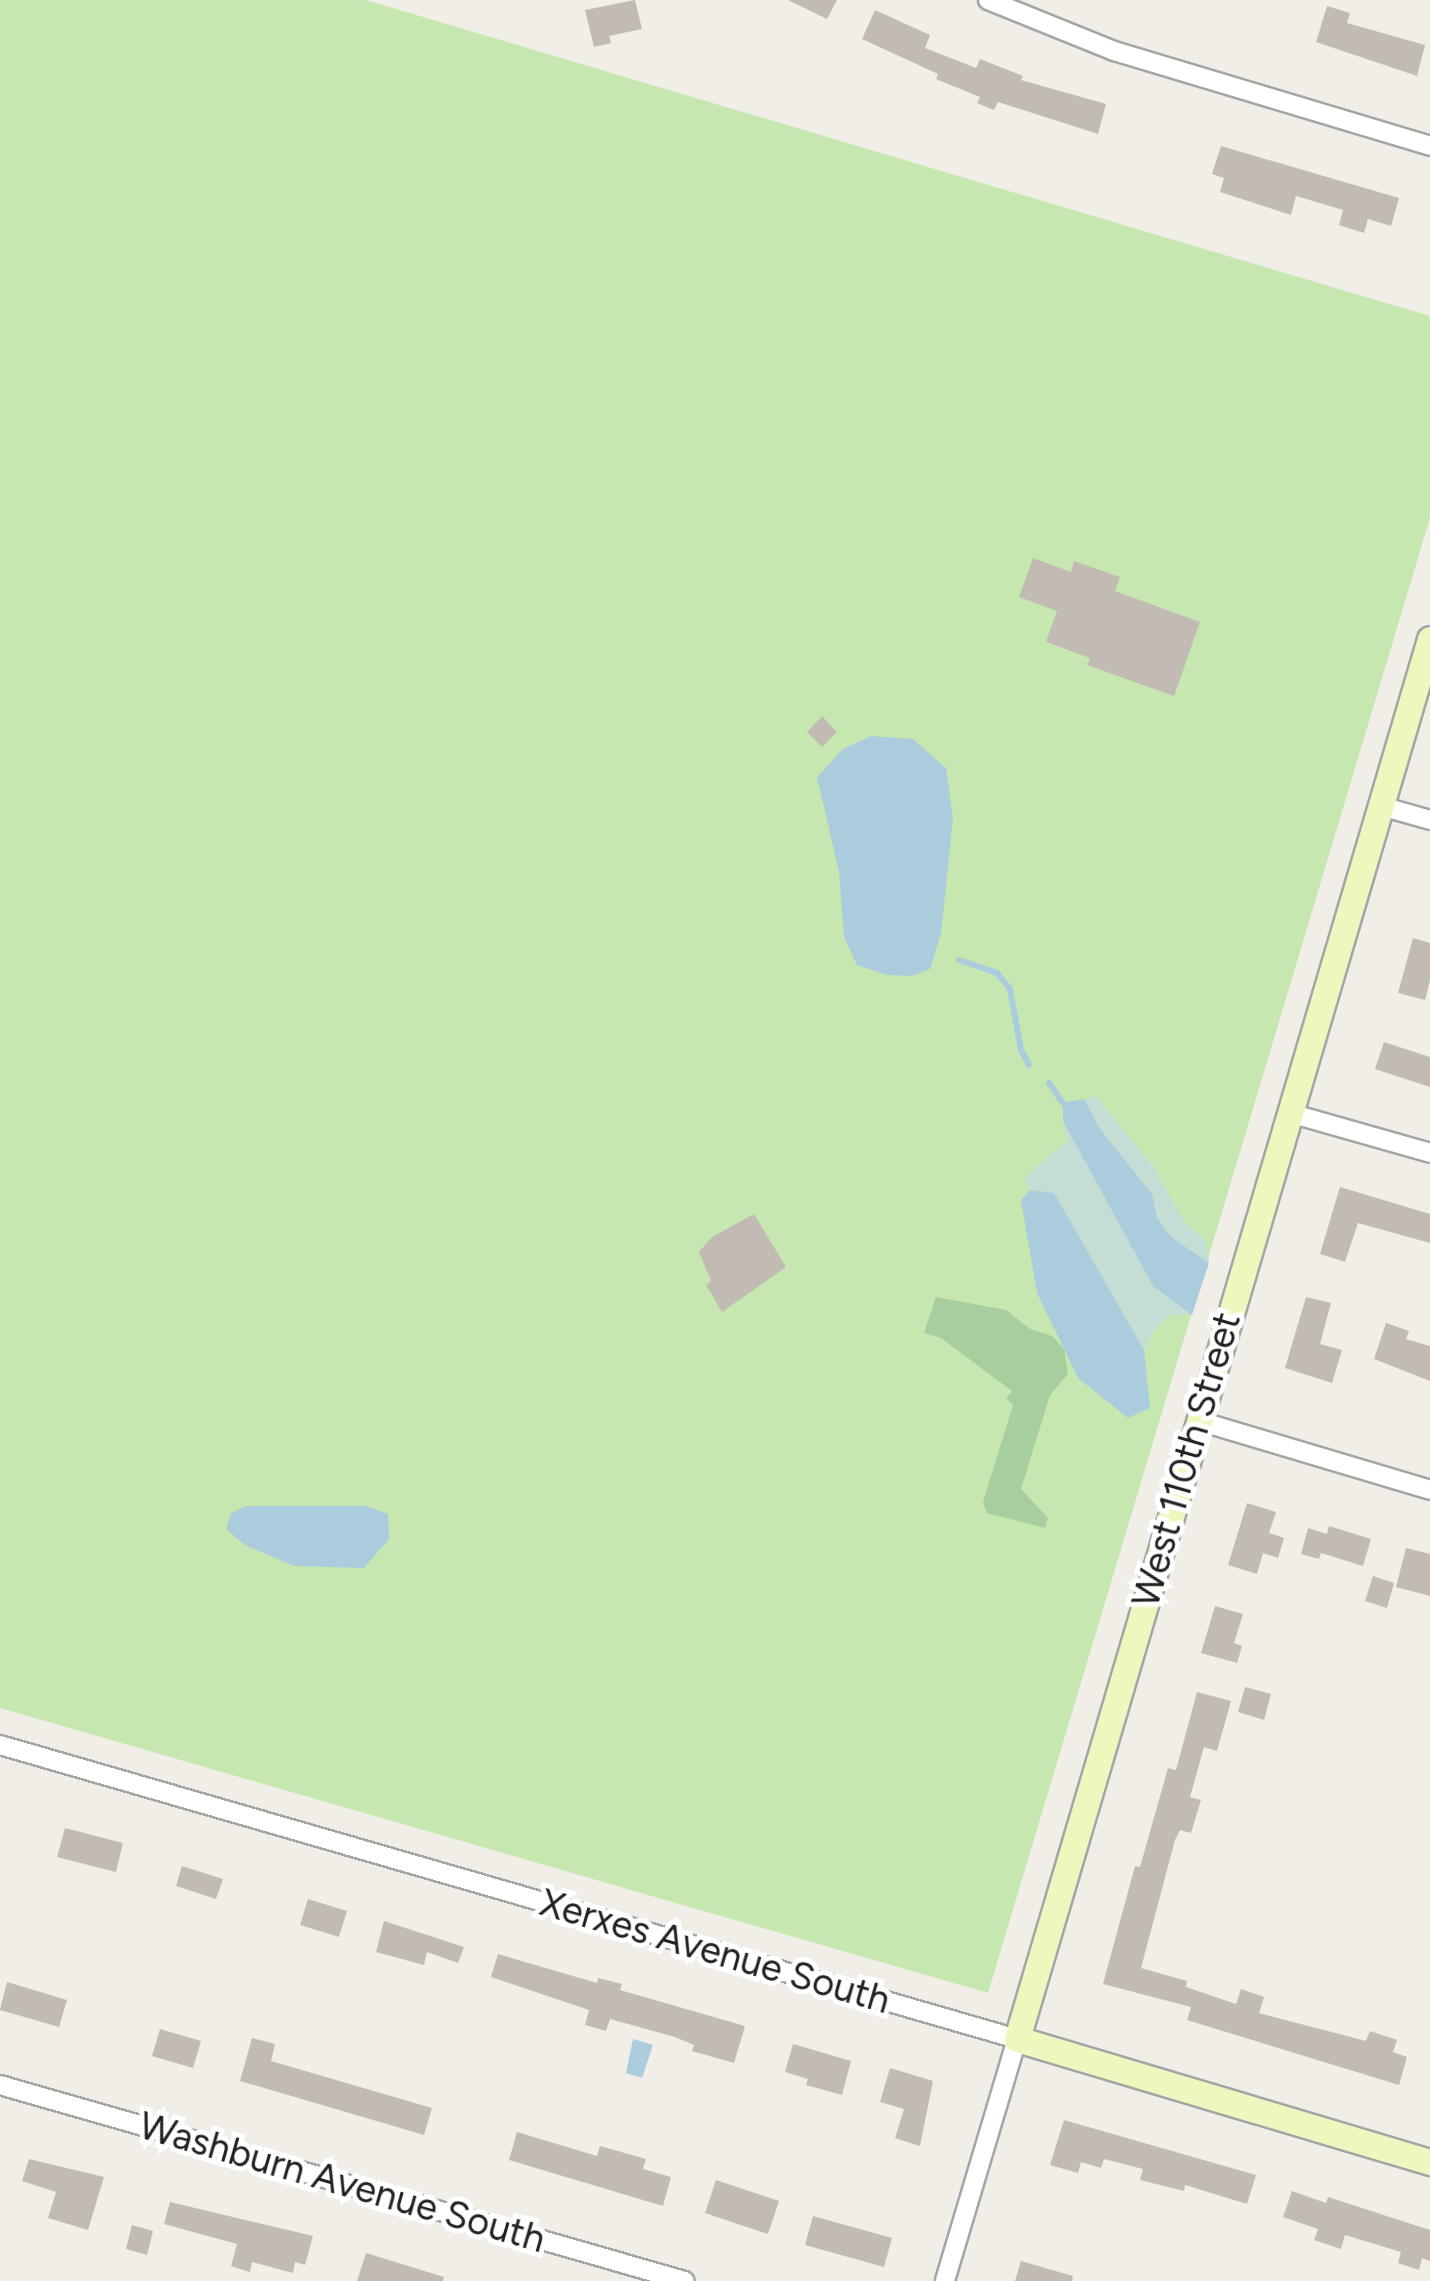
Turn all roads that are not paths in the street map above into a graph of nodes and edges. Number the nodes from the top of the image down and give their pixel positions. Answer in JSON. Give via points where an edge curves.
{"nodes":[{"id":1,"x":988,"y":0,"type":"edge"},
{"id":2,"x":1430,"y":146,"type":"edge"},
{"id":3,"x":1430,"y":639,"type":"edge"},
{"id":4,"x":1381,"y":806,"type":"junction"},
{"id":5,"x":1430,"y":820,"type":"edge"},
{"id":6,"x":1290,"y":1113,"type":"junction"},
{"id":7,"x":1430,"y":1153,"type":"edge"},
{"id":8,"x":1198,"y":1421,"type":"junction"},
{"id":9,"x":1430,"y":1490,"type":"edge"},
{"id":10,"x":0,"y":1745,"type":"edge"},
{"id":11,"x":1017,"y":2039,"type":"junction"},
{"id":12,"x":0,"y":2085,"type":"edge"},
{"id":13,"x":1430,"y":2162,"type":"edge"},
{"id":14,"x":685,"y":2281,"type":"edge"},
{"id":15,"x":945,"y":2281,"type":"edge"}],
"edges":[{"from":1,"to":2,"type":"street","via":[[1114,51]]},
{"from":3,"to":4,"type":"street","name":"West 110th Street"},
{"from":4,"to":5,"type":"street"},
{"from":4,"to":6,"type":"street","name":"West 110th Street"},
{"from":6,"to":7,"type":"street"},
{"from":6,"to":8,"type":"street","name":"West 110th Street"},
{"from":8,"to":9,"type":"street"},
{"from":8,"to":11,"type":"street","name":"West 110th Street"},
{"from":10,"to":11,"type":"street","name":"Xerxes Avenue South"},
{"from":11,"to":13,"type":"street","name":"Xerxes Avenue South"},
{"from":11,"to":15,"type":"street","name":"West 110th Street"},
{"from":12,"to":14,"type":"street","name":"Washburn Avenue South"}]}
